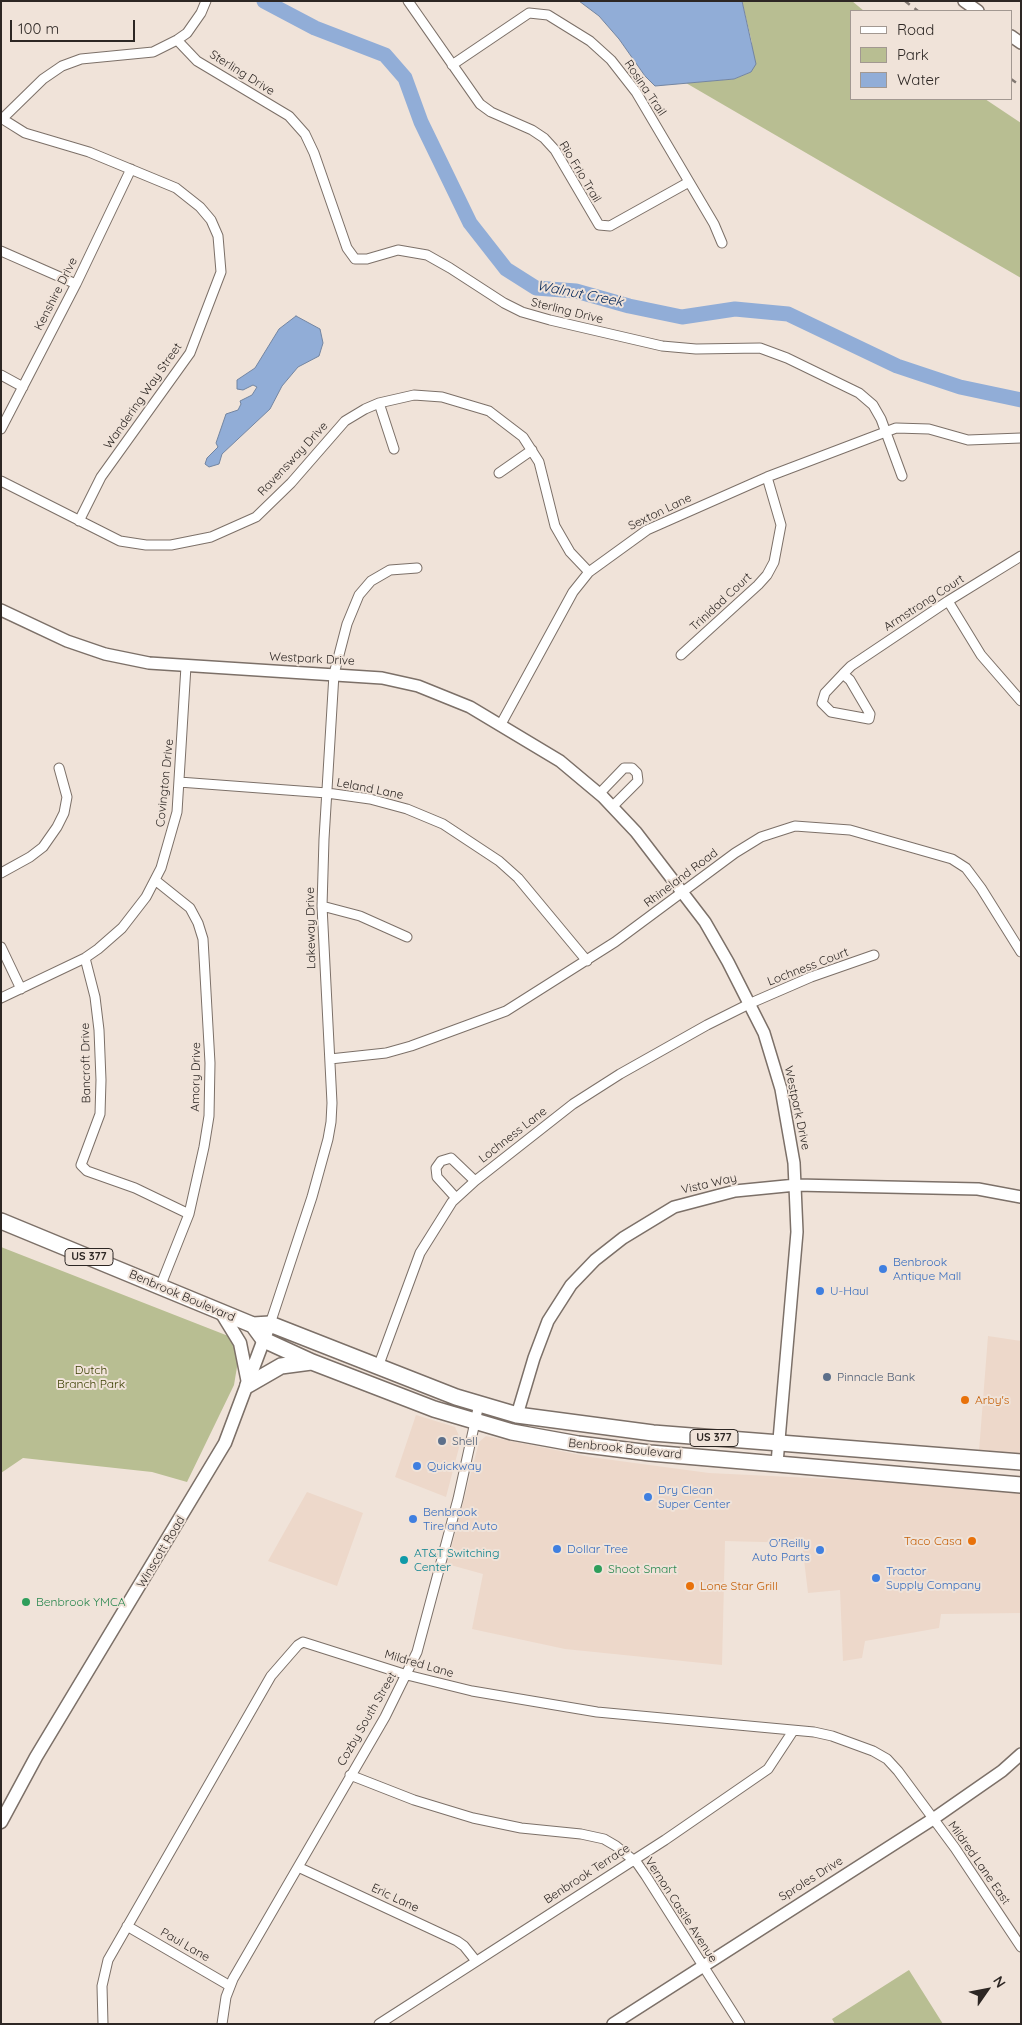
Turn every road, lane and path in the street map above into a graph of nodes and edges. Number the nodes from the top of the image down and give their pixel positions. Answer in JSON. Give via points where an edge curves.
{"nodes":[{"id":1,"x":206,"y":1,"type":"edge"},
{"id":2,"x":408,"y":1,"type":"edge"},
{"id":3,"x":964,"y":1,"type":"edge"},
{"id":4,"x":977,"y":10,"type":"edge"},
{"id":5,"x":177,"y":40,"type":"junction"},
{"id":6,"x":452,"y":65,"type":"junction"},
{"id":7,"x":2,"y":119,"type":"edge"},
{"id":8,"x":131,"y":169,"type":"junction"},
{"id":9,"x":689,"y":182,"type":"junction"},
{"id":10,"x":722,"y":243,"type":"dead end"},
{"id":11,"x":1,"y":251,"type":"edge"},
{"id":12,"x":76,"y":284,"type":"junction"},
{"id":13,"x":1,"y":376,"type":"edge"},
{"id":14,"x":23,"y":387,"type":"junction"},
{"id":15,"x":379,"y":403,"type":"junction"},
{"id":16,"x":1,"y":429,"type":"edge"},
{"id":17,"x":885,"y":432,"type":"junction"},
{"id":18,"x":1021,"y":438,"type":"edge"},
{"id":19,"x":394,"y":449,"type":"dead end"},
{"id":20,"x":532,"y":450,"type":"junction"},
{"id":21,"x":499,"y":472,"type":"dead end"},
{"id":22,"x":902,"y":476,"type":"dead end"},
{"id":23,"x":767,"y":477,"type":"junction"},
{"id":24,"x":1,"y":481,"type":"edge"},
{"id":25,"x":78,"y":521,"type":"junction"},
{"id":26,"x":1021,"y":556,"type":"edge"},
{"id":27,"x":417,"y":568,"type":"dead end"},
{"id":28,"x":589,"y":572,"type":"junction"},
{"id":29,"x":948,"y":601,"type":"junction"},
{"id":30,"x":1,"y":610,"type":"edge"},
{"id":31,"x":681,"y":655,"type":"dead end"},
{"id":32,"x":186,"y":666,"type":"junction"},
{"id":33,"x":334,"y":674,"type":"junction"},
{"id":34,"x":843,"y":674,"type":"junction"},
{"id":35,"x":1021,"y":701,"type":"edge"},
{"id":36,"x":501,"y":724,"type":"junction"},
{"id":37,"x":59,"y":768,"type":"dead end"},
{"id":38,"x":179,"y":782,"type":"junction"},
{"id":39,"x":327,"y":793,"type":"junction"},
{"id":40,"x":599,"y":794,"type":"junction"},
{"id":41,"x":612,"y":807,"type":"junction"},
{"id":42,"x":1,"y":874,"type":"edge"},
{"id":43,"x":155,"y":880,"type":"junction"},
{"id":44,"x":683,"y":892,"type":"junction"},
{"id":45,"x":322,"y":906,"type":"junction"},
{"id":46,"x":407,"y":937,"type":"dead end"},
{"id":47,"x":1,"y":947,"type":"edge"},
{"id":48,"x":1021,"y":952,"type":"edge"},
{"id":49,"x":874,"y":955,"type":"dead end"},
{"id":50,"x":85,"y":958,"type":"junction"},
{"id":51,"x":587,"y":961,"type":"junction"},
{"id":52,"x":21,"y":989,"type":"junction"},
{"id":53,"x":1,"y":998,"type":"edge"},
{"id":54,"x":751,"y":1003,"type":"junction"},
{"id":55,"x":330,"y":1059,"type":"junction"},
{"id":56,"x":475,"y":1181,"type":"junction"},
{"id":57,"x":796,"y":1185,"type":"junction"},
{"id":58,"x":1021,"y":1197,"type":"edge"},
{"id":59,"x":456,"y":1198,"type":"junction"},
{"id":60,"x":189,"y":1214,"type":"junction"},
{"id":61,"x":1,"y":1221,"type":"edge"},
{"id":62,"x":160,"y":1287,"type":"junction"},
{"id":63,"x":221,"y":1312,"type":"junction"},
{"id":64,"x":270,"y":1324,"type":"junction"},
{"id":65,"x":253,"y":1325,"type":"junction"},
{"id":66,"x":264,"y":1340,"type":"junction"},
{"id":67,"x":312,"y":1362,"type":"junction"},
{"id":68,"x":378,"y":1367,"type":"junction"},
{"id":69,"x":248,"y":1385,"type":"junction"},
{"id":70,"x":479,"y":1404,"type":"junction"},
{"id":71,"x":517,"y":1415,"type":"junction"},
{"id":72,"x":475,"y":1422,"type":"junction"},
{"id":73,"x":778,"y":1442,"type":"junction"},
{"id":74,"x":1021,"y":1462,"type":"edge"},
{"id":75,"x":777,"y":1463,"type":"junction"},
{"id":76,"x":1021,"y":1485,"type":"edge"},
{"id":77,"x":407,"y":1675,"type":"junction"},
{"id":78,"x":793,"y":1731,"type":"junction"},
{"id":79,"x":1021,"y":1754,"type":"edge"},
{"id":80,"x":350,"y":1775,"type":"junction"},
{"id":81,"x":932,"y":1819,"type":"junction"},
{"id":82,"x":1,"y":1822,"type":"edge"},
{"id":83,"x":633,"y":1859,"type":"junction"},
{"id":84,"x":298,"y":1867,"type":"junction"},
{"id":85,"x":127,"y":1926,"type":"junction"},
{"id":86,"x":1021,"y":1947,"type":"edge"},
{"id":87,"x":476,"y":1961,"type":"junction"},
{"id":88,"x":702,"y":1965,"type":"junction"},
{"id":89,"x":230,"y":1986,"type":"junction"},
{"id":90,"x":103,"y":2024,"type":"edge"},
{"id":91,"x":222,"y":2024,"type":"edge"},
{"id":92,"x":379,"y":2024,"type":"edge"},
{"id":93,"x":613,"y":2024,"type":"edge"},
{"id":94,"x":740,"y":2024,"type":"edge"}],
"edges":[{"from":1,"to":5,"type":"street","via":[[187,33]]},
{"from":2,"to":6,"type":"street","name":"Rio Frio Trail"},
{"from":3,"to":4,"type":"street"},
{"from":5,"to":7,"type":"street","via":[[153,52],[81,59],[62,66]]},
{"from":5,"to":17,"type":"street","name":"Sterling Drive","via":[[197,61],[289,116],[305,134],[347,248],[355,259],[398,250],[427,255],[522,312],[614,336],[696,349],[760,348],[859,393],[873,405]]},
{"from":6,"to":9,"type":"street","name":"Rio Frio Trail","via":[[480,104],[544,138],[599,225],[610,226]]},
{"from":6,"to":9,"type":"street","name":"Rosina Trail","via":[[521,17],[529,13],[548,15],[590,41],[611,60],[636,92]]},
{"from":7,"to":8,"type":"street","name":"Wandering Way Street","via":[[25,133]]},
{"from":8,"to":12,"type":"street","name":"Kenshire Drive"},
{"from":8,"to":25,"type":"street","name":"Wandering Way Street","via":[[176,188],[200,207],[218,236],[221,272],[190,353],[101,477]]},
{"from":9,"to":10,"type":"street","name":"Rosina Trail"},
{"from":11,"to":12,"type":"street"},
{"from":12,"to":14,"type":"street","name":"Kenshire Drive"},
{"from":13,"to":14,"type":"street"},
{"from":14,"to":16,"type":"street","name":"Kenshire Drive"},
{"from":15,"to":19,"type":"street"},
{"from":15,"to":20,"type":"street","name":"Ravensway Drive","via":[[414,395],[442,397],[489,411],[523,437]]},
{"from":15,"to":25,"type":"street","name":"Ravensway Drive","via":[[345,421],[292,483],[256,517],[211,537],[172,545],[146,545],[120,540]]},
{"from":17,"to":18,"type":"street","via":[[896,428],[929,429],[968,440]]},
{"from":17,"to":22,"type":"street"},
{"from":17,"to":23,"type":"street","name":"Sexton Lane"},
{"from":20,"to":21,"type":"street"},
{"from":20,"to":28,"type":"street","name":"Ravensway Drive","via":[[539,462],[555,526],[570,552]]},
{"from":23,"to":28,"type":"street","name":"Sexton Lane","via":[[647,530]]},
{"from":23,"to":31,"type":"street","name":"Trinidad Court","via":[[781,525],[774,562],[768,575]]},
{"from":24,"to":25,"type":"street","name":"Ravensway Drive"},
{"from":26,"to":29,"type":"street","name":"Armstrong Court"},
{"from":27,"to":33,"type":"street","name":"Lakeway Drive","via":[[390,570],[371,581],[359,595],[347,624]]},
{"from":28,"to":36,"type":"street","name":"Sexton Lane","via":[[573,592]]},
{"from":29,"to":34,"type":"street","name":"Armstrong Court"},
{"from":29,"to":35,"type":"street","via":[[981,654]]},
{"from":30,"to":32,"type":"street","name":"Westpark Drive","via":[[67,641],[105,654]]},
{"from":32,"to":33,"type":"street","name":"Westpark Drive"},
{"from":32,"to":38,"type":"street","name":"Covington Drive"},
{"from":33,"to":36,"type":"street","name":"Westpark Drive","via":[[382,678],[418,686],[470,707]]},
{"from":33,"to":39,"type":"street","name":"Lakeway Drive"},
{"from":34,"to":34,"type":"street","name":"Armstrong Court","via":[[870,714],[869,719],[831,712],[822,703],[825,693]]},
{"from":36,"to":40,"type":"street","name":"Westpark Drive","via":[[560,761]]},
{"from":37,"to":42,"type":"street","via":[[67,797],[57,827],[30,857]]},
{"from":38,"to":39,"type":"street","name":"Leland Lane"},
{"from":38,"to":43,"type":"street","name":"Covington Drive","via":[[173,832]]},
{"from":39,"to":45,"type":"street","name":"Lakeway Drive"},
{"from":39,"to":51,"type":"street","name":"Leland Lane","via":[[370,799],[407,809],[443,824],[482,848],[518,878]]},
{"from":40,"to":41,"type":"street","name":"Westpark Drive"},
{"from":40,"to":41,"type":"street","via":[[624,768],[632,768],[638,781]]},
{"from":41,"to":44,"type":"street","name":"Westpark Drive"},
{"from":43,"to":50,"type":"street","name":"Covington Drive","via":[[122,928]]},
{"from":43,"to":60,"type":"street","name":"Amory Drive","via":[[190,908],[203,939],[209,1027],[209,1116]]},
{"from":44,"to":48,"type":"street","name":"Rhineland Road","via":[[735,853],[780,829],[808,825],[850,830],[942,855],[961,864],[981,888]]},
{"from":44,"to":51,"type":"street","name":"Rhineland Road"},
{"from":44,"to":54,"type":"street","name":"Westpark Drive","via":[[705,922]]},
{"from":45,"to":46,"type":"street","via":[[360,916]]},
{"from":45,"to":55,"type":"street","name":"Lakeway Drive"},
{"from":47,"to":52,"type":"street"},
{"from":49,"to":54,"type":"street","name":"Lochness Court"},
{"from":50,"to":52,"type":"street","name":"Covington Drive"},
{"from":50,"to":60,"type":"street","name":"Bancroft Drive","via":[[95,997],[101,1080],[100,1114],[81,1165],[87,1171],[135,1188]]},
{"from":51,"to":55,"type":"street","name":"Rhineland Road","via":[[486,1020],[394,1051]]},
{"from":52,"to":53,"type":"street","name":"Covington Drive"},
{"from":54,"to":56,"type":"street","name":"Lochness Lane","via":[[612,1078],[573,1104]]},
{"from":54,"to":57,"type":"street","name":"Westpark Drive","via":[[781,1088]]},
{"from":55,"to":64,"type":"street","name":"Lakeway Drive","via":[[332,1102],[328,1139],[294,1257]]},
{"from":56,"to":59,"type":"street","name":"Lochness Lane"},
{"from":56,"to":59,"type":"street","via":[[451,1158],[441,1161],[436,1168],[437,1177]]},
{"from":57,"to":58,"type":"street","name":"Vista Way","via":[[978,1189]]},
{"from":57,"to":71,"type":"street","name":"Vista Way","via":[[735,1191],[681,1204],[655,1216],[596,1260],[572,1286],[548,1321]]},
{"from":57,"to":73,"type":"street","name":"Westpark Drive","via":[[797,1232]]},
{"from":59,"to":68,"type":"street","name":"Lochness Lane","via":[[420,1253]]},
{"from":60,"to":62,"type":"street","name":"Amory Drive"},
{"from":61,"to":62,"type":"highway","name":"Benbrook Boulevard","number":"US 377"},
{"from":62,"to":63,"type":"highway","name":"Benbrook Boulevard","number":"US 377"},
{"from":63,"to":65,"type":"highway","name":"Benbrook Boulevard","number":"US 377"},
{"from":63,"to":69,"type":"main road","via":[[240,1343]]},
{"from":64,"to":65,"type":"highway","name":"Benbrook Boulevard","number":"US 377"},
{"from":64,"to":66,"type":"main road","name":"Winscott Road"},
{"from":64,"to":68,"type":"highway","name":"Benbrook Boulevard","number":"US 377"},
{"from":65,"to":66,"type":"highway","name":"Benbrook Boulevard","number":"US 377"},
{"from":66,"to":67,"type":"highway","name":"Benbrook Boulevard","number":"US 377"},
{"from":66,"to":69,"type":"main road","name":"Winscott Road"},
{"from":67,"to":69,"type":"highway","via":[[281,1366]]},
{"from":67,"to":72,"type":"highway","name":"Benbrook Boulevard","number":"US 377"},
{"from":68,"to":70,"type":"highway","name":"Benbrook Boulevard","number":"US 377"},
{"from":69,"to":82,"type":"main road","name":"Winscott Road","via":[[225,1443],[36,1757]]},
{"from":70,"to":71,"type":"highway","name":"Benbrook Boulevard","number":"US 377"},
{"from":70,"to":72,"type":"street","name":"Cozby South Street"},
{"from":71,"to":73,"type":"highway","name":"Benbrook Boulevard","number":"US 377","via":[[653,1433]]},
{"from":72,"to":75,"type":"highway","name":"Benbrook Boulevard","number":"US 377","via":[[578,1444]]},
{"from":72,"to":77,"type":"street","name":"Cozby South Street","via":[[417,1652]]},
{"from":73,"to":74,"type":"highway","name":"Benbrook Boulevard","number":"US 377"},
{"from":73,"to":75,"type":"street","name":"Westpark Drive"},
{"from":75,"to":76,"type":"highway","name":"Benbrook Boulevard","number":"US 377"},
{"from":77,"to":78,"type":"street","name":"Mildred Lane","via":[[472,1691],[597,1712]]},
{"from":77,"to":80,"type":"street","name":"Cozby South Street"},
{"from":77,"to":85,"type":"street","name":"Mildred Lane","via":[[306,1642],[298,1645],[271,1676]]},
{"from":78,"to":81,"type":"street","name":"Mildred Lane","via":[[832,1736],[887,1759]]},
{"from":78,"to":83,"type":"street","name":"Benbrook Terrace","via":[[768,1769]]},
{"from":79,"to":81,"type":"street","name":"Sproles Drive","via":[[1002,1771]]},
{"from":80,"to":83,"type":"street","name":"Vernon Castle Avenue","via":[[473,1818],[604,1839]]},
{"from":80,"to":84,"type":"street","name":"Cozby South Street"},
{"from":81,"to":86,"type":"street","name":"Mildred Lane East"},
{"from":81,"to":88,"type":"street","name":"Sproles Drive"},
{"from":83,"to":87,"type":"street","name":"Benbrook Terrace"},
{"from":83,"to":88,"type":"street","name":"Vernon Castle Avenue"},
{"from":84,"to":87,"type":"street","name":"Eric Lane","via":[[457,1941]]},
{"from":84,"to":89,"type":"street","name":"Cozby South Street"},
{"from":85,"to":89,"type":"street","name":"Paul Lane"},
{"from":85,"to":90,"type":"street","name":"Mildred Lane","via":[[104,1972]]},
{"from":87,"to":92,"type":"street","name":"Benbrook Terrace"},
{"from":88,"to":93,"type":"street","name":"Sproles Drive"},
{"from":88,"to":94,"type":"street","name":"Vernon Castle Avenue"},
{"from":89,"to":91,"type":"street","name":"Cozby South Street"}]}
